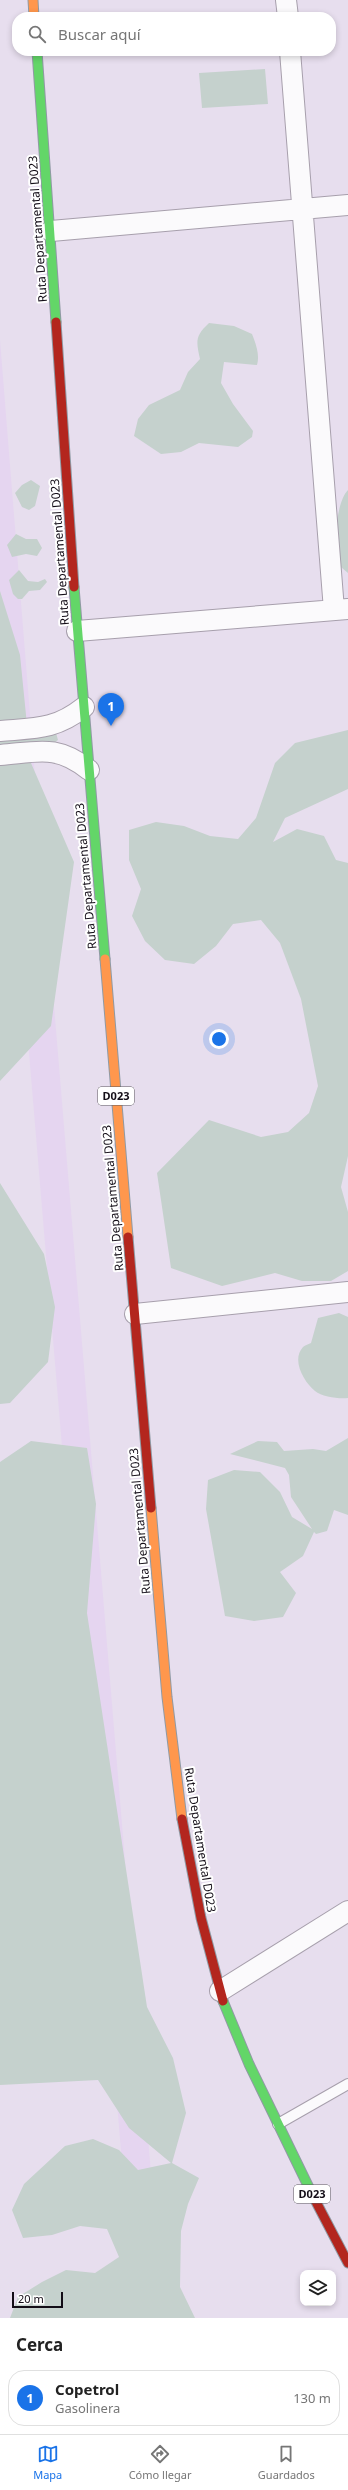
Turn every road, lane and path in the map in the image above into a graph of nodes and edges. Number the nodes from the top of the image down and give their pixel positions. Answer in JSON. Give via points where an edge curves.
{"nodes":[{"id":1,"x":33,"y":0,"type":"edge"},
{"id":2,"x":286,"y":0,"type":"edge"},
{"id":3,"x":34,"y":12,"type":"edge"},
{"id":4,"x":287,"y":12,"type":"edge"},
{"id":5,"x":37,"y":56,"type":"edge"},
{"id":6,"x":290,"y":56,"type":"edge"},
{"id":7,"x":348,"y":205,"type":"edge"},
{"id":8,"x":303,"y":209,"type":"junction"},
{"id":9,"x":51,"y":231,"type":"junction"},
{"id":10,"x":341,"y":609,"type":"edge"},
{"id":11,"x":77,"y":630,"type":"junction"},
{"id":12,"x":84,"y":707,"type":"junction"},
{"id":13,"x":0,"y":731,"type":"edge"},
{"id":14,"x":0,"y":755,"type":"edge"},
{"id":15,"x":89,"y":770,"type":"junction"},
{"id":16,"x":348,"y":1292,"type":"edge"},
{"id":17,"x":135,"y":1314,"type":"junction"},
{"id":18,"x":348,"y":1911,"type":"edge"},
{"id":19,"x":220,"y":1991,"type":"junction"},
{"id":20,"x":348,"y":2084,"type":"edge"},
{"id":21,"x":278,"y":2124,"type":"junction"},
{"id":22,"x":348,"y":2263,"type":"edge"}],
"edges":[{"from":1,"to":3,"type":"main road"},
{"from":2,"to":4,"type":"street"},
{"from":5,"to":9,"type":"main road","name":"Ruta Departamental D023","number":"D023"},
{"from":6,"to":8,"type":"street"},
{"from":7,"to":8,"type":"street"},
{"from":8,"to":9,"type":"street"},
{"from":8,"to":10,"type":"street"},
{"from":9,"to":11,"type":"main road","name":"Ruta Departamental D023","number":"D023"},
{"from":10,"to":11,"type":"street"},
{"from":11,"to":12,"type":"main road","name":"Ruta Departamental D023","number":"D023"},
{"from":12,"to":13,"type":"street","via":[[54,725]]},
{"from":12,"to":15,"type":"main road","name":"Ruta Departamental D023","number":"D023"},
{"from":14,"to":15,"type":"street","via":[[53,751],[75,758]]},
{"from":15,"to":17,"type":"main road","name":"Ruta Departamental D023","number":"D023"},
{"from":16,"to":17,"type":"street"},
{"from":17,"to":19,"type":"main road","name":"Ruta Departamental D023","number":"D023","via":[[167,1697],[180,1805],[201,1924]]},
{"from":18,"to":19,"type":"street"},
{"from":19,"to":21,"type":"main road","name":"Ruta Departamental D023","number":"D023","via":[[238,2040]]},
{"from":20,"to":21,"type":"lane"},
{"from":21,"to":22,"type":"main road","name":"Ruta Departamental D023","number":"D023"}]}
